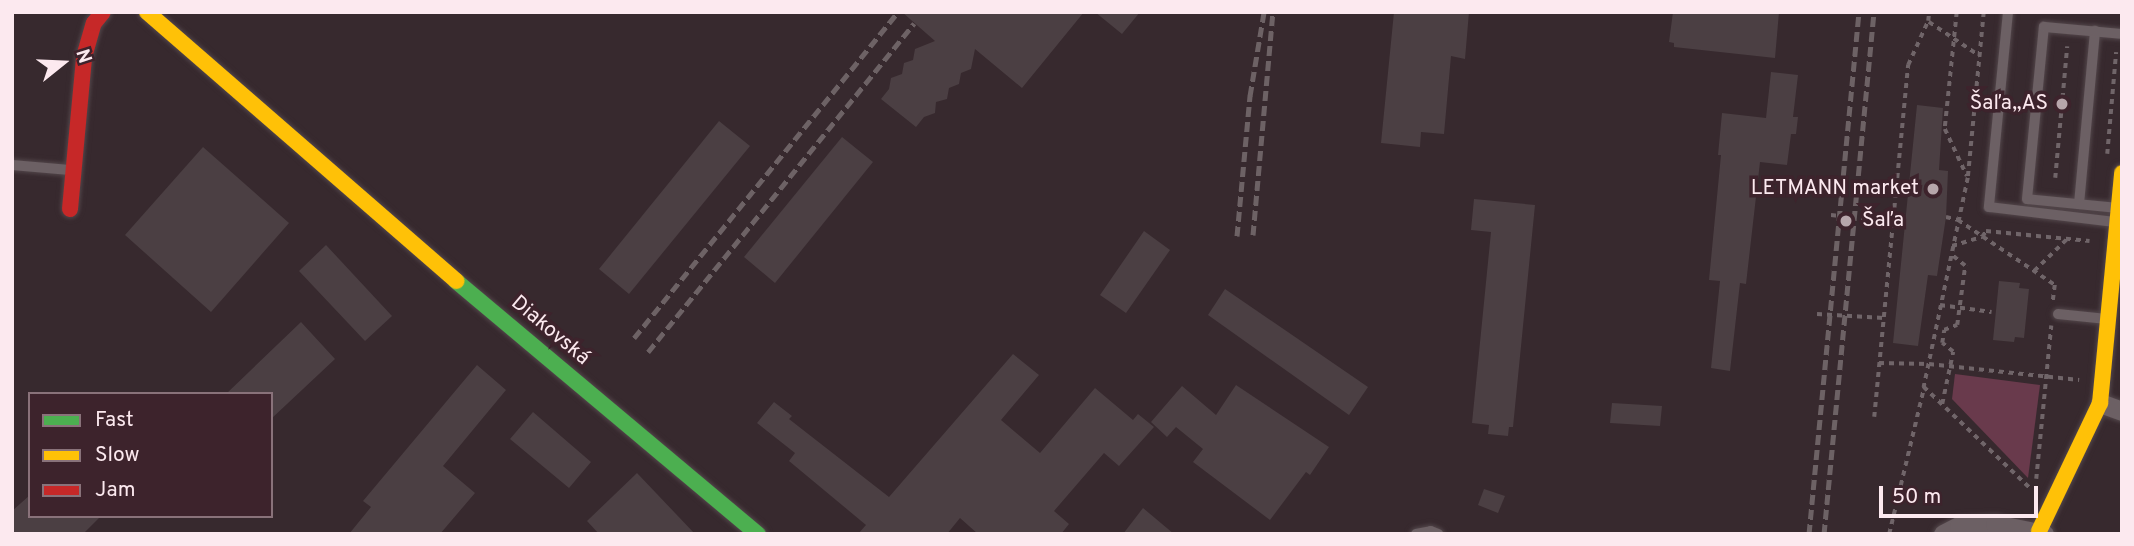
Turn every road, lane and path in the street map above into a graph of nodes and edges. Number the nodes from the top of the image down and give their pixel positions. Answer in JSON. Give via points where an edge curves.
{"nodes":[{"id":1,"x":103,"y":12,"type":"edge"},
{"id":2,"x":147,"y":12,"type":"edge"},
{"id":3,"x":1929,"y":12,"type":"edge"},
{"id":4,"x":1957,"y":12,"type":"edge"},
{"id":5,"x":1984,"y":12,"type":"edge"},
{"id":6,"x":2008,"y":12,"type":"edge"},
{"id":7,"x":1928,"y":21,"type":"junction"},
{"id":8,"x":2095,"y":32,"type":"junction"},
{"id":9,"x":2122,"y":34,"type":"edge"},
{"id":10,"x":1955,"y":39,"type":"junction"},
{"id":11,"x":2067,"y":47,"type":"dead end"},
{"id":12,"x":2116,"y":52,"type":"dead end"},
{"id":13,"x":1980,"y":56,"type":"junction"},
{"id":14,"x":2106,"y":157,"type":"dead end"},
{"id":15,"x":12,"y":165,"type":"edge"},
{"id":16,"x":74,"y":170,"type":"junction"},
{"id":17,"x":2122,"y":173,"type":"edge"},
{"id":18,"x":1968,"y":178,"type":"junction"},
{"id":19,"x":2055,"y":178,"type":"dead end"},
{"id":20,"x":2079,"y":204,"type":"junction"},
{"id":21,"x":71,"y":209,"type":"dead end"},
{"id":22,"x":1894,"y":214,"type":"junction"},
{"id":23,"x":1831,"y":215,"type":"dead end"},
{"id":24,"x":1905,"y":215,"type":"dead end"},
{"id":25,"x":2118,"y":215,"type":"junction"},
{"id":26,"x":1946,"y":218,"type":"dead end"},
{"id":27,"x":1958,"y":220,"type":"junction"},
{"id":28,"x":1893,"y":222,"type":"junction"},
{"id":29,"x":1982,"y":237,"type":"junction"},
{"id":30,"x":2067,"y":239,"type":"junction"},
{"id":31,"x":2090,"y":241,"type":"dead end"},
{"id":32,"x":1952,"y":246,"type":"junction"},
{"id":33,"x":1950,"y":254,"type":"junction"},
{"id":34,"x":2034,"y":271,"type":"junction"},
{"id":35,"x":1940,"y":305,"type":"junction"},
{"id":36,"x":1959,"y":307,"type":"junction"},
{"id":37,"x":1992,"y":312,"type":"dead end"},
{"id":38,"x":2055,"y":312,"type":"joint"},
{"id":39,"x":1817,"y":314,"type":"dead end"},
{"id":40,"x":1884,"y":318,"type":"junction"},
{"id":41,"x":2108,"y":318,"type":"junction"},
{"id":42,"x":2051,"y":324,"type":"dead end"},
{"id":43,"x":1879,"y":363,"type":"junction"},
{"id":44,"x":1929,"y":364,"type":"junction"},
{"id":45,"x":1948,"y":366,"type":"junction"},
{"id":46,"x":2046,"y":376,"type":"junction"},
{"id":47,"x":2090,"y":381,"type":"dead end"},
{"id":48,"x":1924,"y":387,"type":"junction"},
{"id":49,"x":2100,"y":403,"type":"junction"},
{"id":50,"x":1942,"y":404,"type":"junction"},
{"id":51,"x":2122,"y":411,"type":"edge"},
{"id":52,"x":1874,"y":417,"type":"dead end"},
{"id":53,"x":2042,"y":533,"type":"edge"},
{"id":54,"x":758,"y":534,"type":"edge"},
{"id":55,"x":1416,"y":534,"type":"edge"},
{"id":56,"x":1438,"y":534,"type":"edge"},
{"id":57,"x":1889,"y":534,"type":"edge"},
{"id":58,"x":1943,"y":534,"type":"edge"}],
"edges":[{"from":1,"to":16,"type":"street","via":[[94,23],[84,57]]},
{"from":2,"to":54,"type":"street","name":"Diakovská","via":[[449,275]]},
{"from":3,"to":7,"type":"path"},
{"from":4,"to":10,"type":"path"},
{"from":5,"to":13,"type":"path"},
{"from":6,"to":25,"type":"lane","via":[[1989,207]]},
{"from":7,"to":10,"type":"path"},
{"from":7,"to":22,"type":"path","via":[[1908,65]]},
{"from":8,"to":9,"type":"lane"},
{"from":8,"to":20,"type":"lane"},
{"from":8,"to":20,"type":"lane","via":[[2044,26],[2027,199]]},
{"from":10,"to":13,"type":"path"},
{"from":10,"to":18,"type":"path","via":[[1945,129]]},
{"from":11,"to":19,"type":"path"},
{"from":12,"to":14,"type":"path"},
{"from":13,"to":18,"type":"path"},
{"from":15,"to":16,"type":"lane"},
{"from":16,"to":21,"type":"street"},
{"from":17,"to":25,"type":"street"},
{"from":18,"to":27,"type":"path"},
{"from":20,"to":25,"type":"lane"},
{"from":22,"to":24,"type":"path"},
{"from":22,"to":28,"type":"path"},
{"from":23,"to":28,"type":"path"},
{"from":25,"to":41,"type":"street"},
{"from":26,"to":27,"type":"path"},
{"from":27,"to":29,"type":"path"},
{"from":27,"to":32,"type":"path"},
{"from":28,"to":40,"type":"path"},
{"from":29,"to":30,"type":"path","via":[[1986,231]]},
{"from":29,"to":32,"type":"path"},
{"from":29,"to":34,"type":"path"},
{"from":30,"to":31,"type":"path"},
{"from":30,"to":34,"type":"path"},
{"from":32,"to":33,"type":"path"},
{"from":33,"to":35,"type":"path"},
{"from":33,"to":36,"type":"path","via":[[1965,266]]},
{"from":34,"to":38,"type":"path","via":[[2055,285]]},
{"from":35,"to":36,"type":"path"},
{"from":35,"to":44,"type":"path"},
{"from":36,"to":37,"type":"path"},
{"from":36,"to":45,"type":"path","via":[[1957,325],[1944,330],[1942,343],[1953,352]]},
{"from":38,"to":41,"type":"lane"},
{"from":39,"to":40,"type":"path"},
{"from":40,"to":43,"type":"path"},
{"from":41,"to":49,"type":"street"},
{"from":42,"to":46,"type":"path"},
{"from":43,"to":44,"type":"path"},
{"from":43,"to":52,"type":"path"},
{"from":44,"to":45,"type":"path"},
{"from":44,"to":48,"type":"path"},
{"from":45,"to":46,"type":"path"},
{"from":45,"to":50,"type":"path"},
{"from":46,"to":47,"type":"path"},
{"from":46,"to":50,"type":"path","via":[[2035,490]]},
{"from":48,"to":50,"type":"path"},
{"from":48,"to":57,"type":"path"},
{"from":49,"to":51,"type":"street"},
{"from":49,"to":53,"type":"street"},
{"from":53,"to":58,"type":"street","via":[[1994,524],[1959,526]]},
{"from":55,"to":56,"type":"lane"}]}
